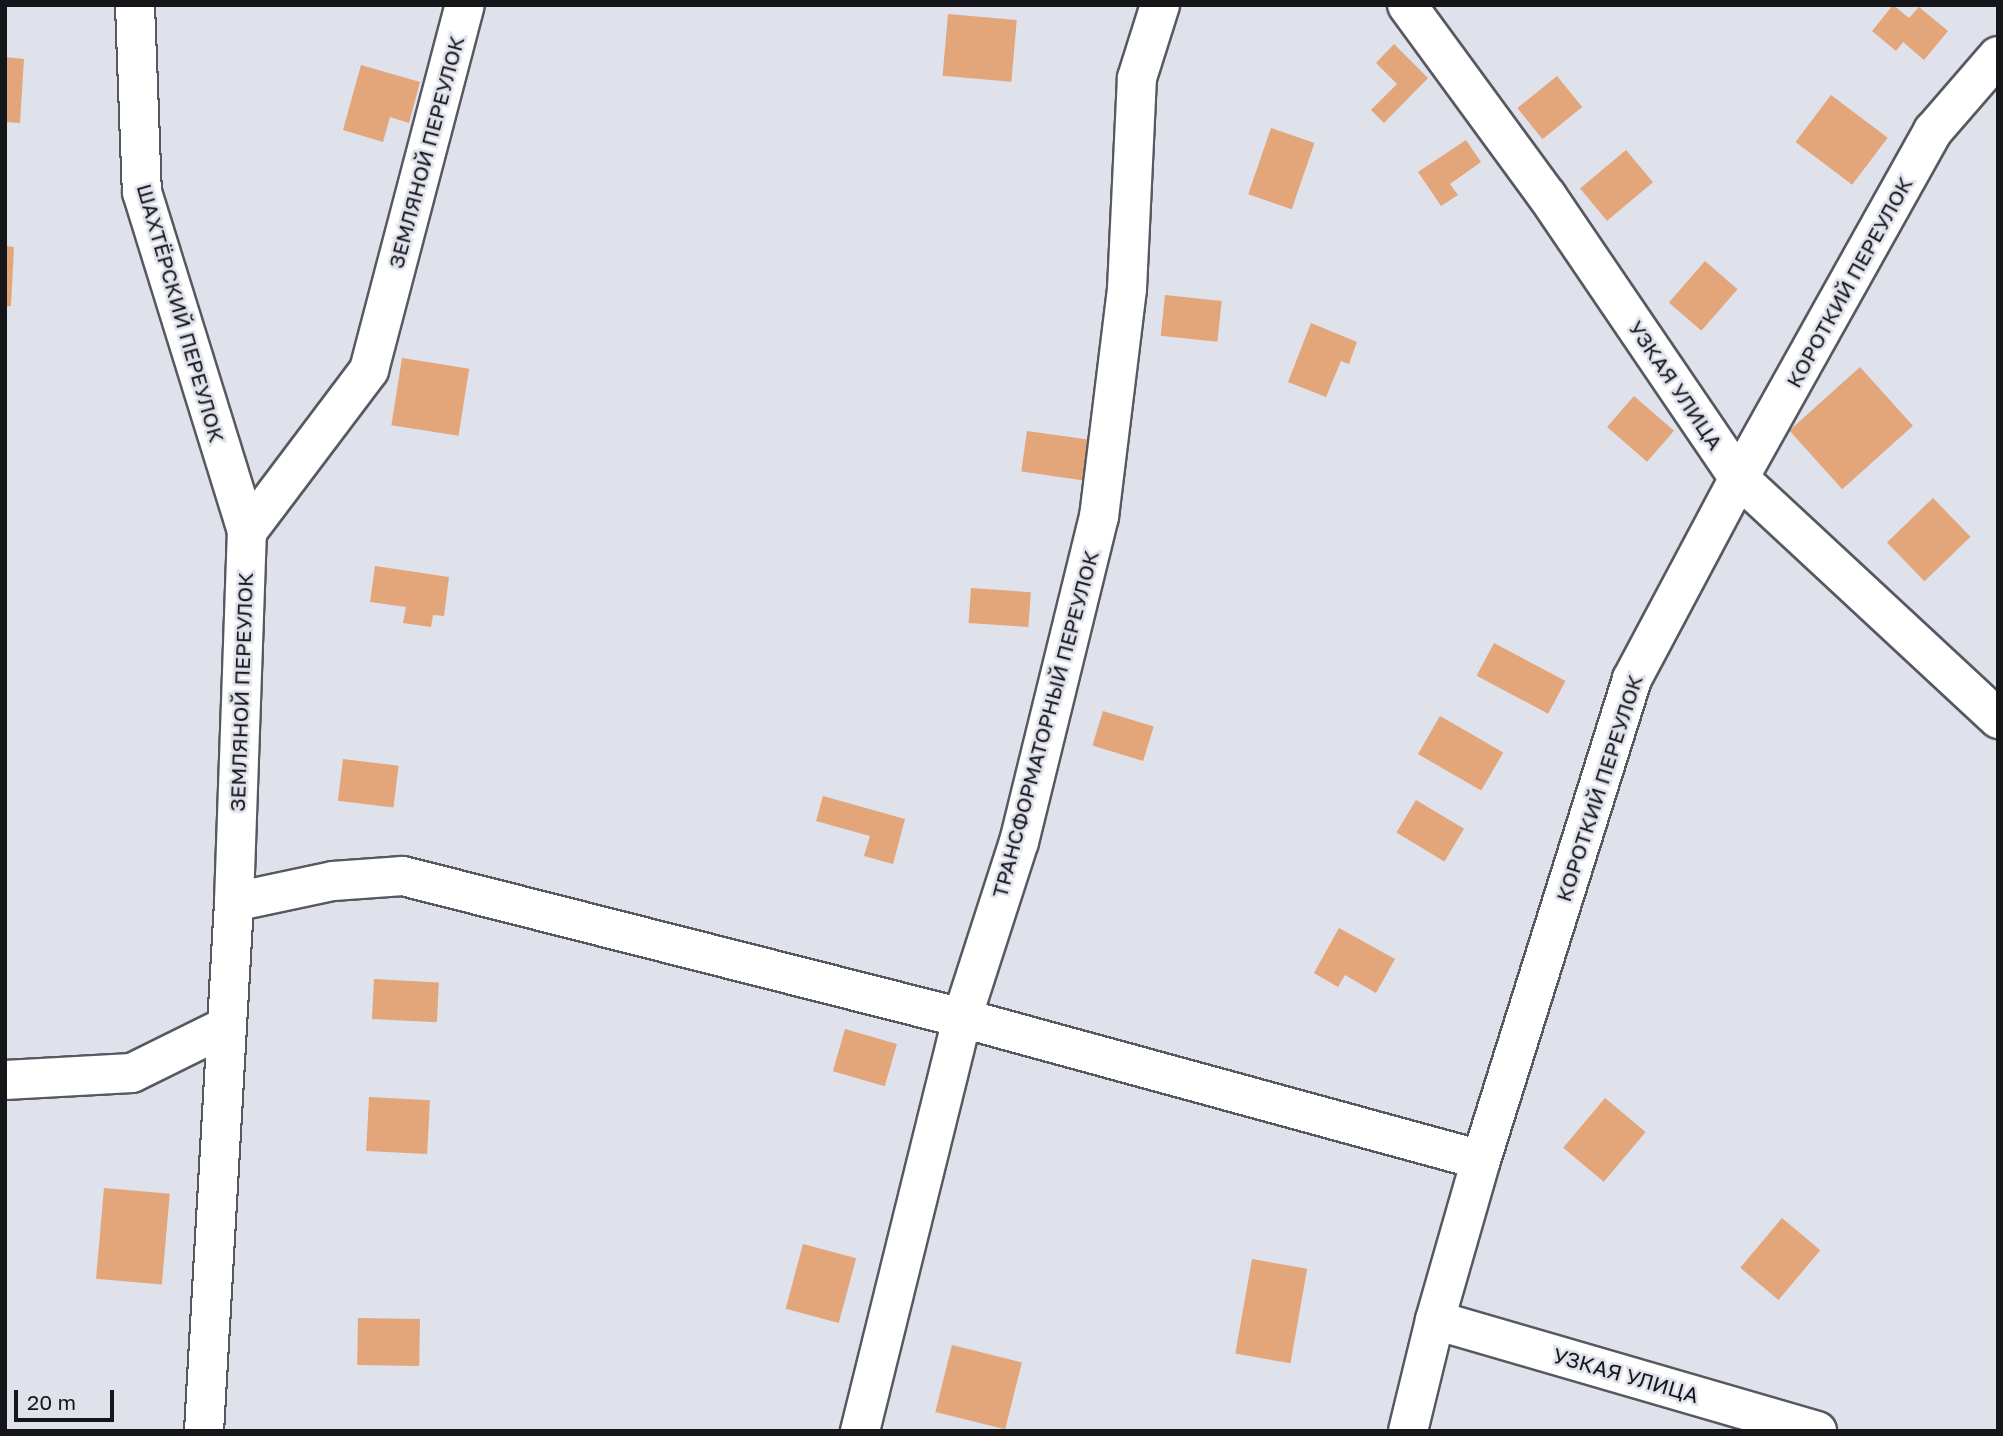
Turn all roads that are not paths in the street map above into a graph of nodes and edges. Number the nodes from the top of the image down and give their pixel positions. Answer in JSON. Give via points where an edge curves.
{"nodes":[{"id":1,"x":135,"y":5,"type":"edge"},
{"id":2,"x":465,"y":5,"type":"edge"},
{"id":3,"x":1160,"y":5,"type":"edge"},
{"id":4,"x":1407,"y":5,"type":"edge"},
{"id":5,"x":1998,"y":56,"type":"edge"},
{"id":6,"x":1739,"y":478,"type":"junction"},
{"id":7,"x":247,"y":532,"type":"junction"},
{"id":8,"x":1998,"y":719,"type":"edge"},
{"id":9,"x":234,"y":902,"type":"junction"},
{"id":10,"x":962,"y":1017,"type":"junction"},
{"id":11,"x":227,"y":1027,"type":"junction"},
{"id":12,"x":5,"y":1080,"type":"edge"},
{"id":13,"x":1481,"y":1160,"type":"junction"},
{"id":14,"x":1435,"y":1320,"type":"junction"},
{"id":15,"x":204,"y":1431,"type":"edge"},
{"id":16,"x":860,"y":1431,"type":"edge"},
{"id":17,"x":1409,"y":1431,"type":"edge"},
{"id":18,"x":1817,"y":1431,"type":"edge"}],
"edges":[{"from":1,"to":7,"type":"street","name":"ШАХТЁРСКИЙ ПЕРЕУЛОК","via":[[142,192]]},
{"from":2,"to":7,"type":"street","name":"ЗЕМЛЯНОЙ ПЕРЕУЛОК","via":[[369,370]]},
{"from":3,"to":10,"type":"street","name":"ТРАНСФОРМАТОРНЫЙ ПЕРЕУЛОК","via":[[1137,78],[1127,289],[1099,517],[1019,842]]},
{"from":4,"to":6,"type":"street","name":"УЗКАЯ УЛИЦА","via":[[1548,196]]},
{"from":5,"to":6,"type":"street","name":"КОРОТКИЙ ПЕРЕУЛОК","via":[[1933,131]]},
{"from":6,"to":8,"type":"street","name":"УЗКАЯ УЛИЦА"},
{"from":6,"to":13,"type":"street","name":"КОРОТКИЙ ПЕРЕУЛОК","via":[[1632,680]]},
{"from":7,"to":9,"type":"street","name":"ЗЕМЛЯНОЙ ПЕРЕУЛОК"},
{"from":9,"to":10,"type":"street","via":[[333,881],[403,876]]},
{"from":9,"to":11,"type":"street","name":"ЗЕМЛЯНОЙ ПЕРЕУЛОК"},
{"from":10,"to":13,"type":"street"},
{"from":10,"to":16,"type":"street","name":"ТРАНСФОРМАТОРНЫЙ ПЕРЕУЛОК"},
{"from":11,"to":12,"type":"street","via":[[132,1073]]},
{"from":11,"to":15,"type":"street","name":"ЗЕМЛЯНОЙ ПЕРЕУЛОК"},
{"from":13,"to":14,"type":"street","name":"КОРОТКИЙ ПЕРЕУЛОК"},
{"from":14,"to":17,"type":"street","name":"КОРОТКИЙ ПЕРЕУЛОК"},
{"from":14,"to":18,"type":"street","name":"УЗКАЯ УЛИЦА"}]}
